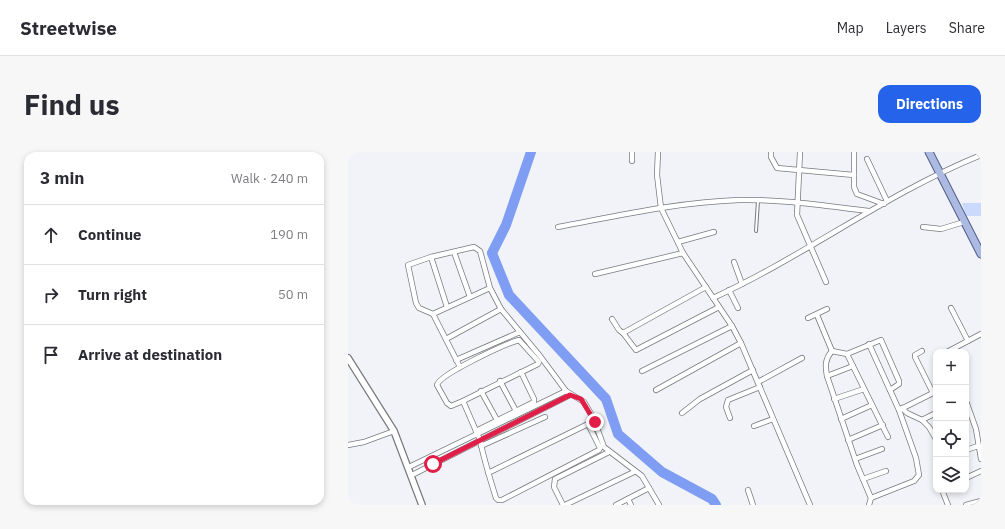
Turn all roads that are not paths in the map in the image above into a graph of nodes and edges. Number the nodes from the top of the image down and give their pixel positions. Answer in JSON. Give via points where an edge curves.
{"nodes":[{"id":1,"x":632,"y":152,"type":"edge"},
{"id":2,"x":658,"y":152,"type":"edge"},
{"id":3,"x":771,"y":152,"type":"edge"},
{"id":4,"x":800,"y":152,"type":"edge"},
{"id":5,"x":854,"y":152,"type":"edge"},
{"id":6,"x":929,"y":152,"type":"edge"},
{"id":7,"x":981,"y":155,"type":"edge"},
{"id":8,"x":868,"y":159,"type":"dead end"},
{"id":9,"x":632,"y":161,"type":"dead end"},
{"id":10,"x":799,"y":169,"type":"junction"},
{"id":11,"x":939,"y":174,"type":"junction"},
{"id":12,"x":854,"y":175,"type":"junction"},
{"id":13,"x":758,"y":201,"type":"junction"},
{"id":14,"x":798,"y":202,"type":"junction"},
{"id":15,"x":886,"y":203,"type":"junction"},
{"id":16,"x":661,"y":208,"type":"junction"},
{"id":17,"x":869,"y":211,"type":"junction"},
{"id":18,"x":964,"y":222,"type":"junction"},
{"id":19,"x":558,"y":227,"type":"dead end"},
{"id":20,"x":923,"y":227,"type":"dead end"},
{"id":21,"x":756,"y":231,"type":"dead end"},
{"id":22,"x":714,"y":232,"type":"dead end"},
{"id":23,"x":678,"y":242,"type":"junction"},
{"id":24,"x":810,"y":245,"type":"junction"},
{"id":25,"x":454,"y":252,"type":"junction"},
{"id":26,"x":683,"y":253,"type":"junction"},
{"id":27,"x":981,"y":254,"type":"edge"},
{"id":28,"x":431,"y":257,"type":"junction"},
{"id":29,"x":734,"y":262,"type":"dead end"},
{"id":30,"x":595,"y":274,"type":"dead end"},
{"id":31,"x":826,"y":282,"type":"dead end"},
{"id":32,"x":742,"y":284,"type":"junction"},
{"id":33,"x":706,"y":287,"type":"junction"},
{"id":34,"x":490,"y":288,"type":"junction"},
{"id":35,"x":729,"y":290,"type":"junction"},
{"id":36,"x":470,"y":297,"type":"junction"},
{"id":37,"x":713,"y":298,"type":"junction"},
{"id":38,"x":447,"y":307,"type":"junction"},
{"id":39,"x":719,"y":307,"type":"junction"},
{"id":40,"x":738,"y":308,"type":"dead end"},
{"id":41,"x":951,"y":308,"type":"dead end"},
{"id":42,"x":502,"y":309,"type":"junction"},
{"id":43,"x":827,"y":310,"type":"dead end"},
{"id":44,"x":433,"y":314,"type":"junction"},
{"id":45,"x":817,"y":315,"type":"junction"},
{"id":46,"x":808,"y":318,"type":"dead end"},
{"id":47,"x":612,"y":319,"type":"dead end"},
{"id":48,"x":732,"y":326,"type":"junction"},
{"id":49,"x":520,"y":332,"type":"junction"},
{"id":50,"x":623,"y":333,"type":"junction"},
{"id":51,"x":981,"y":334,"type":"edge"},
{"id":52,"x":446,"y":338,"type":"junction"},
{"id":53,"x":968,"y":341,"type":"junction"},
{"id":54,"x":741,"y":343,"type":"junction"},
{"id":55,"x":869,"y":344,"type":"junction"},
{"id":56,"x":953,"y":349,"type":"edge"},
{"id":57,"x":922,"y":350,"type":"dead end"},
{"id":58,"x":832,"y":351,"type":"junction"},
{"id":59,"x":847,"y":354,"type":"junction"},
{"id":60,"x":348,"y":358,"type":"edge"},
{"id":61,"x":802,"y":358,"type":"dead end"},
{"id":62,"x":456,"y":360,"type":"junction"},
{"id":63,"x":853,"y":366,"type":"junction"},
{"id":64,"x":460,"y":367,"type":"junction"},
{"id":65,"x":753,"y":370,"type":"junction"},
{"id":66,"x":642,"y":371,"type":"dead end"},
{"id":67,"x":521,"y":372,"type":"junction"},
{"id":68,"x":827,"y":376,"type":"junction"},
{"id":69,"x":500,"y":382,"type":"junction"},
{"id":70,"x":759,"y":384,"type":"junction"},
{"id":71,"x":933,"y":388,"type":"edge"},
{"id":72,"x":864,"y":389,"type":"junction"},
{"id":73,"x":656,"y":390,"type":"dead end"},
{"id":74,"x":890,"y":390,"type":"junction"},
{"id":75,"x":481,"y":391,"type":"junction"},
{"id":76,"x":568,"y":393,"type":"junction"},
{"id":77,"x":933,"y":393,"type":"edge"},
{"id":78,"x":834,"y":399,"type":"junction"},
{"id":79,"x":463,"y":401,"type":"junction"},
{"id":80,"x":872,"y":405,"type":"junction"},
{"id":81,"x":901,"y":409,"type":"junction"},
{"id":82,"x":969,"y":409,"type":"edge"},
{"id":83,"x":516,"y":411,"type":"junction"},
{"id":84,"x":682,"y":413,"type":"dead end"},
{"id":85,"x":933,"y":414,"type":"edge"},
{"id":86,"x":545,"y":417,"type":"dead end"},
{"id":87,"x":730,"y":418,"type":"dead end"},
{"id":88,"x":841,"y":418,"type":"junction"},
{"id":89,"x":773,"y":419,"type":"junction"},
{"id":90,"x":497,"y":420,"type":"junction"},
{"id":91,"x":922,"y":420,"type":"junction"},
{"id":92,"x":883,"y":425,"type":"junction"},
{"id":93,"x":754,"y":426,"type":"dead end"},
{"id":94,"x":394,"y":431,"type":"junction"},
{"id":95,"x":477,"y":433,"type":"junction"},
{"id":96,"x":933,"y":434,"type":"edge"},
{"id":97,"x":888,"y":437,"type":"dead end"},
{"id":98,"x":466,"y":440,"type":"junction"},
{"id":99,"x":480,"y":440,"type":"junction"},
{"id":100,"x":848,"y":440,"type":"junction"},
{"id":101,"x":348,"y":446,"type":"edge"},
{"id":102,"x":469,"y":446,"type":"junction"},
{"id":103,"x":481,"y":446,"type":"junction"},
{"id":104,"x":978,"y":446,"type":"junction"},
{"id":105,"x":882,"y":449,"type":"dead end"},
{"id":106,"x":969,"y":449,"type":"edge"},
{"id":107,"x":609,"y":452,"type":"junction"},
{"id":108,"x":429,"y":457,"type":"junction"},
{"id":109,"x":981,"y":458,"type":"edge"},
{"id":110,"x":855,"y":459,"type":"junction"},
{"id":111,"x":433,"y":464,"type":"junction"},
{"id":112,"x":409,"y":467,"type":"junction"},
{"id":113,"x":886,"y":471,"type":"dead end"},
{"id":114,"x":981,"y":471,"type":"edge"},
{"id":115,"x":634,"y":472,"type":"junction"},
{"id":116,"x":488,"y":473,"type":"junction"},
{"id":117,"x":412,"y":475,"type":"junction"},
{"id":118,"x":969,"y":477,"type":"edge"},
{"id":119,"x":863,"y":479,"type":"junction"},
{"id":120,"x":649,"y":488,"type":"junction"},
{"id":121,"x":748,"y":490,"type":"dead end"},
{"id":122,"x":943,"y":493,"type":"edge"},
{"id":123,"x":871,"y":498,"type":"junction"},
{"id":124,"x":628,"y":499,"type":"junction"},
{"id":125,"x":981,"y":501,"type":"edge"},
{"id":126,"x":422,"y":505,"type":"edge"},
{"id":127,"x":564,"y":505,"type":"edge"},
{"id":128,"x":616,"y":505,"type":"edge"},
{"id":129,"x":631,"y":505,"type":"edge"},
{"id":130,"x":659,"y":505,"type":"edge"},
{"id":131,"x":753,"y":505,"type":"edge"},
{"id":132,"x":810,"y":505,"type":"edge"},
{"id":133,"x":869,"y":505,"type":"edge"},
{"id":134,"x":948,"y":505,"type":"edge"},
{"id":135,"x":969,"y":505,"type":"edge"}],
"edges":[{"from":1,"to":9,"type":"street"},
{"from":2,"to":16,"type":"street","via":[[657,175]]},
{"from":3,"to":10,"type":"street","via":[[777,168]]},
{"from":4,"to":10,"type":"street"},
{"from":5,"to":12,"type":"street"},
{"from":6,"to":11,"type":"main road"},
{"from":7,"to":11,"type":"street"},
{"from":8,"to":15,"type":"street"},
{"from":10,"to":12,"type":"street"},
{"from":10,"to":14,"type":"street"},
{"from":11,"to":15,"type":"street"},
{"from":11,"to":18,"type":"main road"},
{"from":12,"to":15,"type":"street","via":[[857,194]]},
{"from":13,"to":14,"type":"street"},
{"from":13,"to":16,"type":"street","via":[[731,200]]},
{"from":13,"to":21,"type":"lane"},
{"from":14,"to":17,"type":"street"},
{"from":14,"to":24,"type":"street","via":[[797,215]]},
{"from":15,"to":17,"type":"street"},
{"from":16,"to":19,"type":"street"},
{"from":16,"to":23,"type":"street"},
{"from":17,"to":24,"type":"street"},
{"from":18,"to":20,"type":"street","via":[[942,229]]},
{"from":18,"to":27,"type":"main road"},
{"from":22,"to":23,"type":"street"},
{"from":23,"to":26,"type":"street"},
{"from":24,"to":31,"type":"street"},
{"from":24,"to":32,"type":"street"},
{"from":25,"to":28,"type":"street"},
{"from":25,"to":34,"type":"street","via":[[474,247],[480,250]]},
{"from":25,"to":36,"type":"street"},
{"from":26,"to":30,"type":"street"},
{"from":26,"to":33,"type":"street"},
{"from":28,"to":38,"type":"street"},
{"from":28,"to":44,"type":"street","via":[[410,263],[407,267],[419,308]]},
{"from":29,"to":32,"type":"street"},
{"from":32,"to":35,"type":"street"},
{"from":33,"to":37,"type":"street"},
{"from":33,"to":50,"type":"street"},
{"from":34,"to":36,"type":"street"},
{"from":34,"to":42,"type":"street"},
{"from":35,"to":37,"type":"street"},
{"from":35,"to":40,"type":"street"},
{"from":36,"to":38,"type":"street"},
{"from":37,"to":39,"type":"street"},
{"from":38,"to":44,"type":"street"},
{"from":39,"to":48,"type":"street"},
{"from":39,"to":50,"type":"street","via":[[636,350]]},
{"from":41,"to":53,"type":"street"},
{"from":42,"to":49,"type":"street"},
{"from":42,"to":52,"type":"street"},
{"from":43,"to":45,"type":"street"},
{"from":44,"to":52,"type":"street"},
{"from":45,"to":46,"type":"street"},
{"from":45,"to":58,"type":"street"},
{"from":47,"to":50,"type":"street"},
{"from":48,"to":54,"type":"street"},
{"from":48,"to":66,"type":"street"},
{"from":49,"to":62,"type":"street"},
{"from":49,"to":76,"type":"street"},
{"from":51,"to":53,"type":"street"},
{"from":52,"to":62,"type":"street"},
{"from":53,"to":56,"type":"street"},
{"from":54,"to":65,"type":"street"},
{"from":54,"to":73,"type":"street"},
{"from":55,"to":59,"type":"street"},
{"from":55,"to":74,"type":"street"},
{"from":55,"to":74,"type":"street","via":[[883,341],[900,381]]},
{"from":57,"to":71,"type":"street","via":[[915,357]]},
{"from":58,"to":59,"type":"street"},
{"from":58,"to":68,"type":"street","via":[[827,358]]},
{"from":59,"to":63,"type":"street"},
{"from":60,"to":94,"type":"street"},
{"from":61,"to":70,"type":"street"},
{"from":62,"to":64,"type":"street"},
{"from":63,"to":68,"type":"street"},
{"from":63,"to":72,"type":"street"},
{"from":64,"to":67,"type":"street","via":[[519,340],[539,362]]},
{"from":64,"to":79,"type":"street","via":[[437,385],[448,405]]},
{"from":65,"to":70,"type":"street"},
{"from":65,"to":84,"type":"street","via":[[700,399]]},
{"from":67,"to":69,"type":"street"},
{"from":67,"to":83,"type":"street","via":[[534,399],[532,403]]},
{"from":68,"to":78,"type":"street"},
{"from":69,"to":75,"type":"street"},
{"from":69,"to":83,"type":"street"},
{"from":70,"to":87,"type":"street","via":[[728,400],[726,407]]},
{"from":70,"to":89,"type":"street"},
{"from":72,"to":78,"type":"street"},
{"from":72,"to":80,"type":"street"},
{"from":74,"to":81,"type":"street"},
{"from":75,"to":79,"type":"street"},
{"from":75,"to":90,"type":"street"},
{"from":76,"to":95,"type":"street"},
{"from":76,"to":99,"type":"street"},
{"from":76,"to":107,"type":"street","via":[[584,402],[593,417],[602,444]]},
{"from":77,"to":81,"type":"street"},
{"from":78,"to":88,"type":"street"},
{"from":79,"to":95,"type":"street"},
{"from":80,"to":88,"type":"street"},
{"from":80,"to":92,"type":"street"},
{"from":81,"to":91,"type":"street"},
{"from":81,"to":123,"type":"street","via":[[916,458],[918,478]]},
{"from":82,"to":104,"type":"street","via":[[976,429]]},
{"from":83,"to":90,"type":"street"},
{"from":85,"to":91,"type":"street"},
{"from":86,"to":103,"type":"street"},
{"from":88,"to":100,"type":"street"},
{"from":89,"to":93,"type":"street"},
{"from":89,"to":132,"type":"street"},
{"from":90,"to":95,"type":"street"},
{"from":91,"to":96,"type":"street"},
{"from":92,"to":97,"type":"street"},
{"from":92,"to":100,"type":"street"},
{"from":94,"to":101,"type":"street"},
{"from":94,"to":112,"type":"street"},
{"from":95,"to":98,"type":"street"},
{"from":95,"to":99,"type":"street"},
{"from":98,"to":102,"type":"street"},
{"from":98,"to":108,"type":"street"},
{"from":99,"to":102,"type":"street"},
{"from":99,"to":103,"type":"street"},
{"from":100,"to":110,"type":"street"},
{"from":102,"to":111,"type":"street"},
{"from":103,"to":116,"type":"street"},
{"from":104,"to":106,"type":"street"},
{"from":104,"to":109,"type":"street"},
{"from":105,"to":110,"type":"street"},
{"from":107,"to":115,"type":"street"},
{"from":107,"to":127,"type":"street","via":[[555,479],[554,487]]},
{"from":108,"to":111,"type":"street"},
{"from":108,"to":112,"type":"street"},
{"from":110,"to":119,"type":"street"},
{"from":111,"to":117,"type":"street"},
{"from":112,"to":117,"type":"street"},
{"from":113,"to":119,"type":"street"},
{"from":114,"to":118,"type":"street"},
{"from":115,"to":120,"type":"street","via":[[642,476]]},
{"from":115,"to":127,"type":"street"},
{"from":116,"to":116,"type":"street","via":[[588,424],[600,448],[502,500],[496,498]]},
{"from":117,"to":126,"type":"street"},
{"from":119,"to":123,"type":"street"},
{"from":120,"to":124,"type":"street"},
{"from":120,"to":130,"type":"street"},
{"from":121,"to":131,"type":"street"},
{"from":122,"to":134,"type":"street"},
{"from":123,"to":133,"type":"street"},
{"from":124,"to":128,"type":"street"},
{"from":124,"to":129,"type":"street"},
{"from":125,"to":135,"type":"street"}]}
